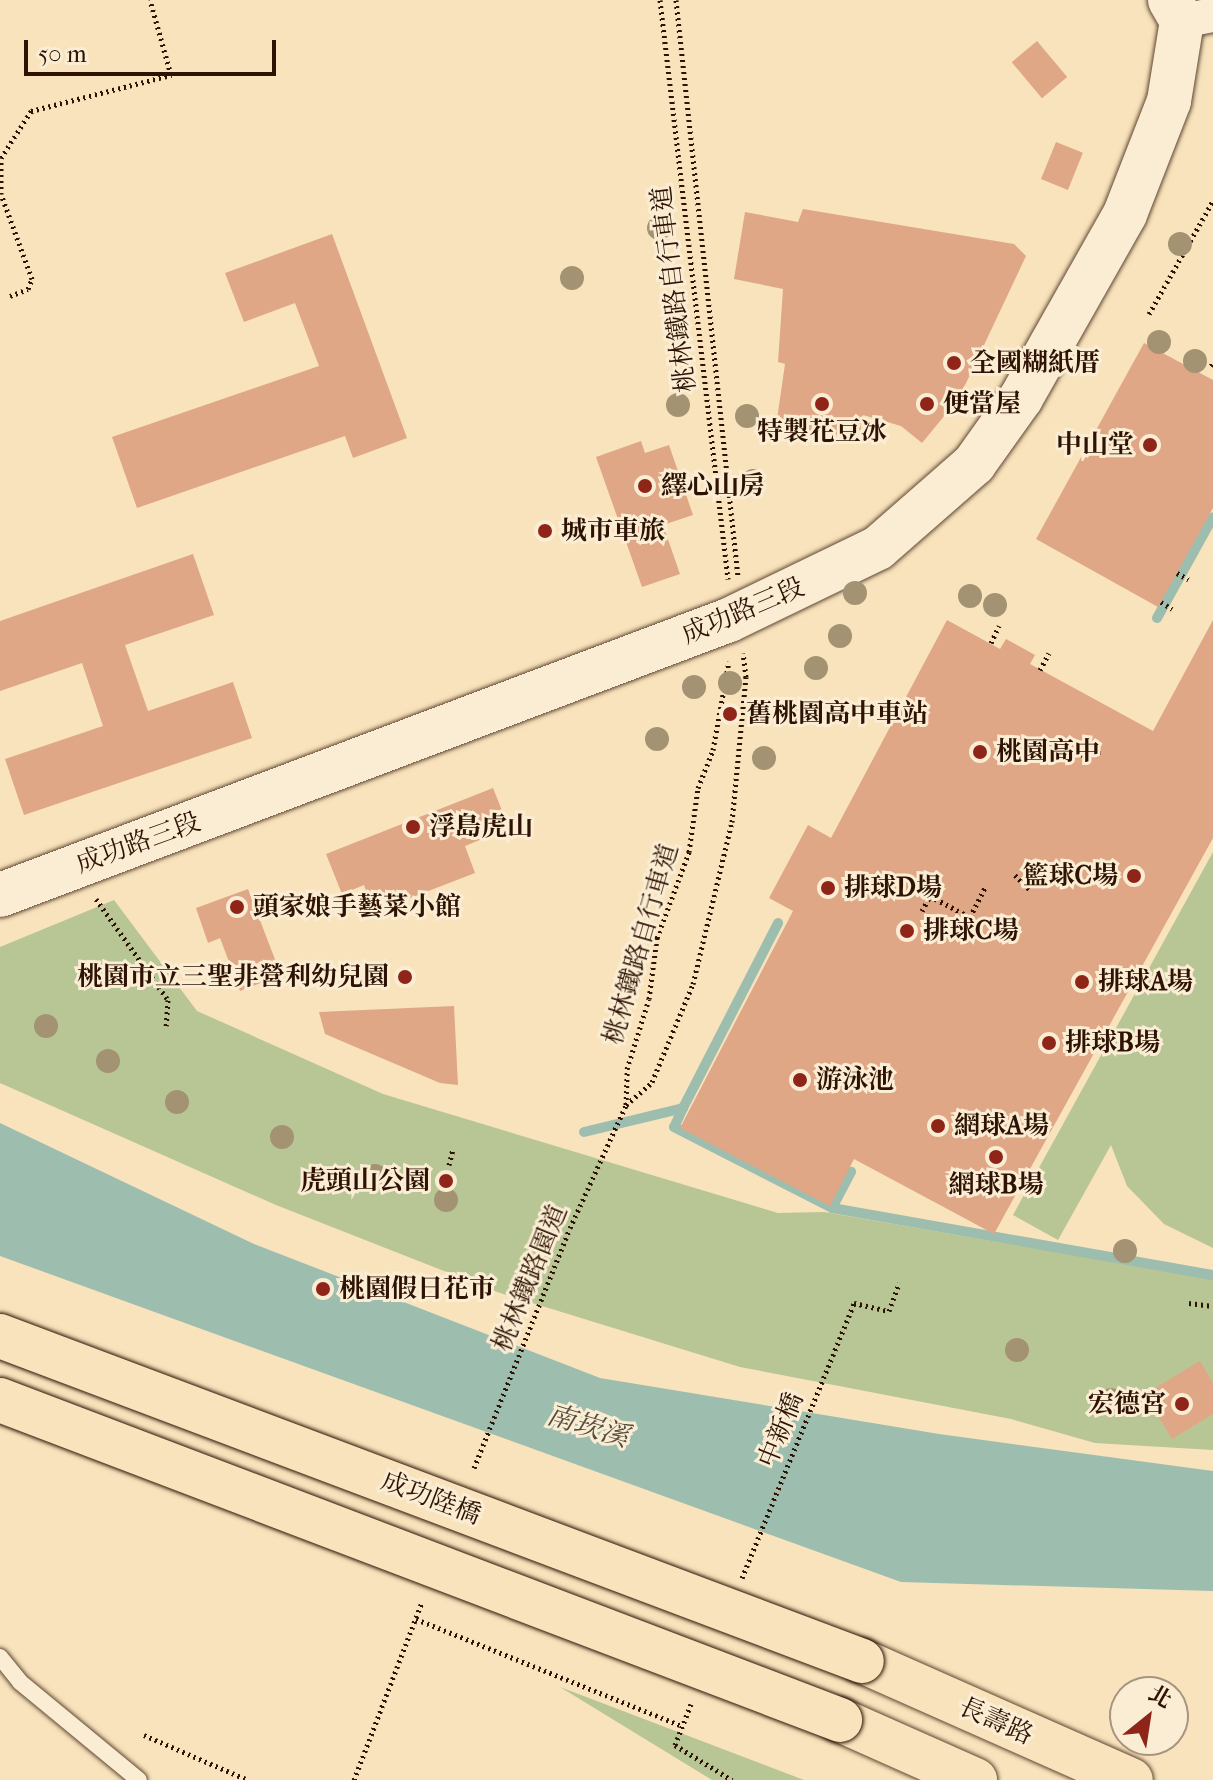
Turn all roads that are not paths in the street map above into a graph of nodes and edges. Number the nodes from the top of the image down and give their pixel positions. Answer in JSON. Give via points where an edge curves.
{"nodes":[{"id":1,"x":1188,"y":12,"type":"edge"},
{"id":2,"x":0,"y":895,"type":"edge"},
{"id":3,"x":0,"y":1336,"type":"edge"},
{"id":4,"x":0,"y":1400,"type":"edge"},
{"id":5,"x":0,"y":1657,"type":"edge"},
{"id":6,"x":862,"y":1661,"type":"joint"},
{"id":7,"x":139,"y":1780,"type":"edge"},
{"id":8,"x":975,"y":1780,"type":"edge"},
{"id":9,"x":1131,"y":1780,"type":"edge"}],
"edges":[{"from":1,"to":2,"type":"street","name":"成功路三段","via":[[1169,101],[1125,214],[1021,398],[974,464],[878,548],[729,620]]},
{"from":3,"to":6,"type":"main road","name":"成功陸橋","bridge":true},
{"from":4,"to":8,"type":"main road","bridge":true,"via":[[840,1720]]},
{"from":5,"to":7,"type":"lane","via":[[20,1682]]},
{"from":6,"to":9,"type":"main road","name":"長壽路"}]}
